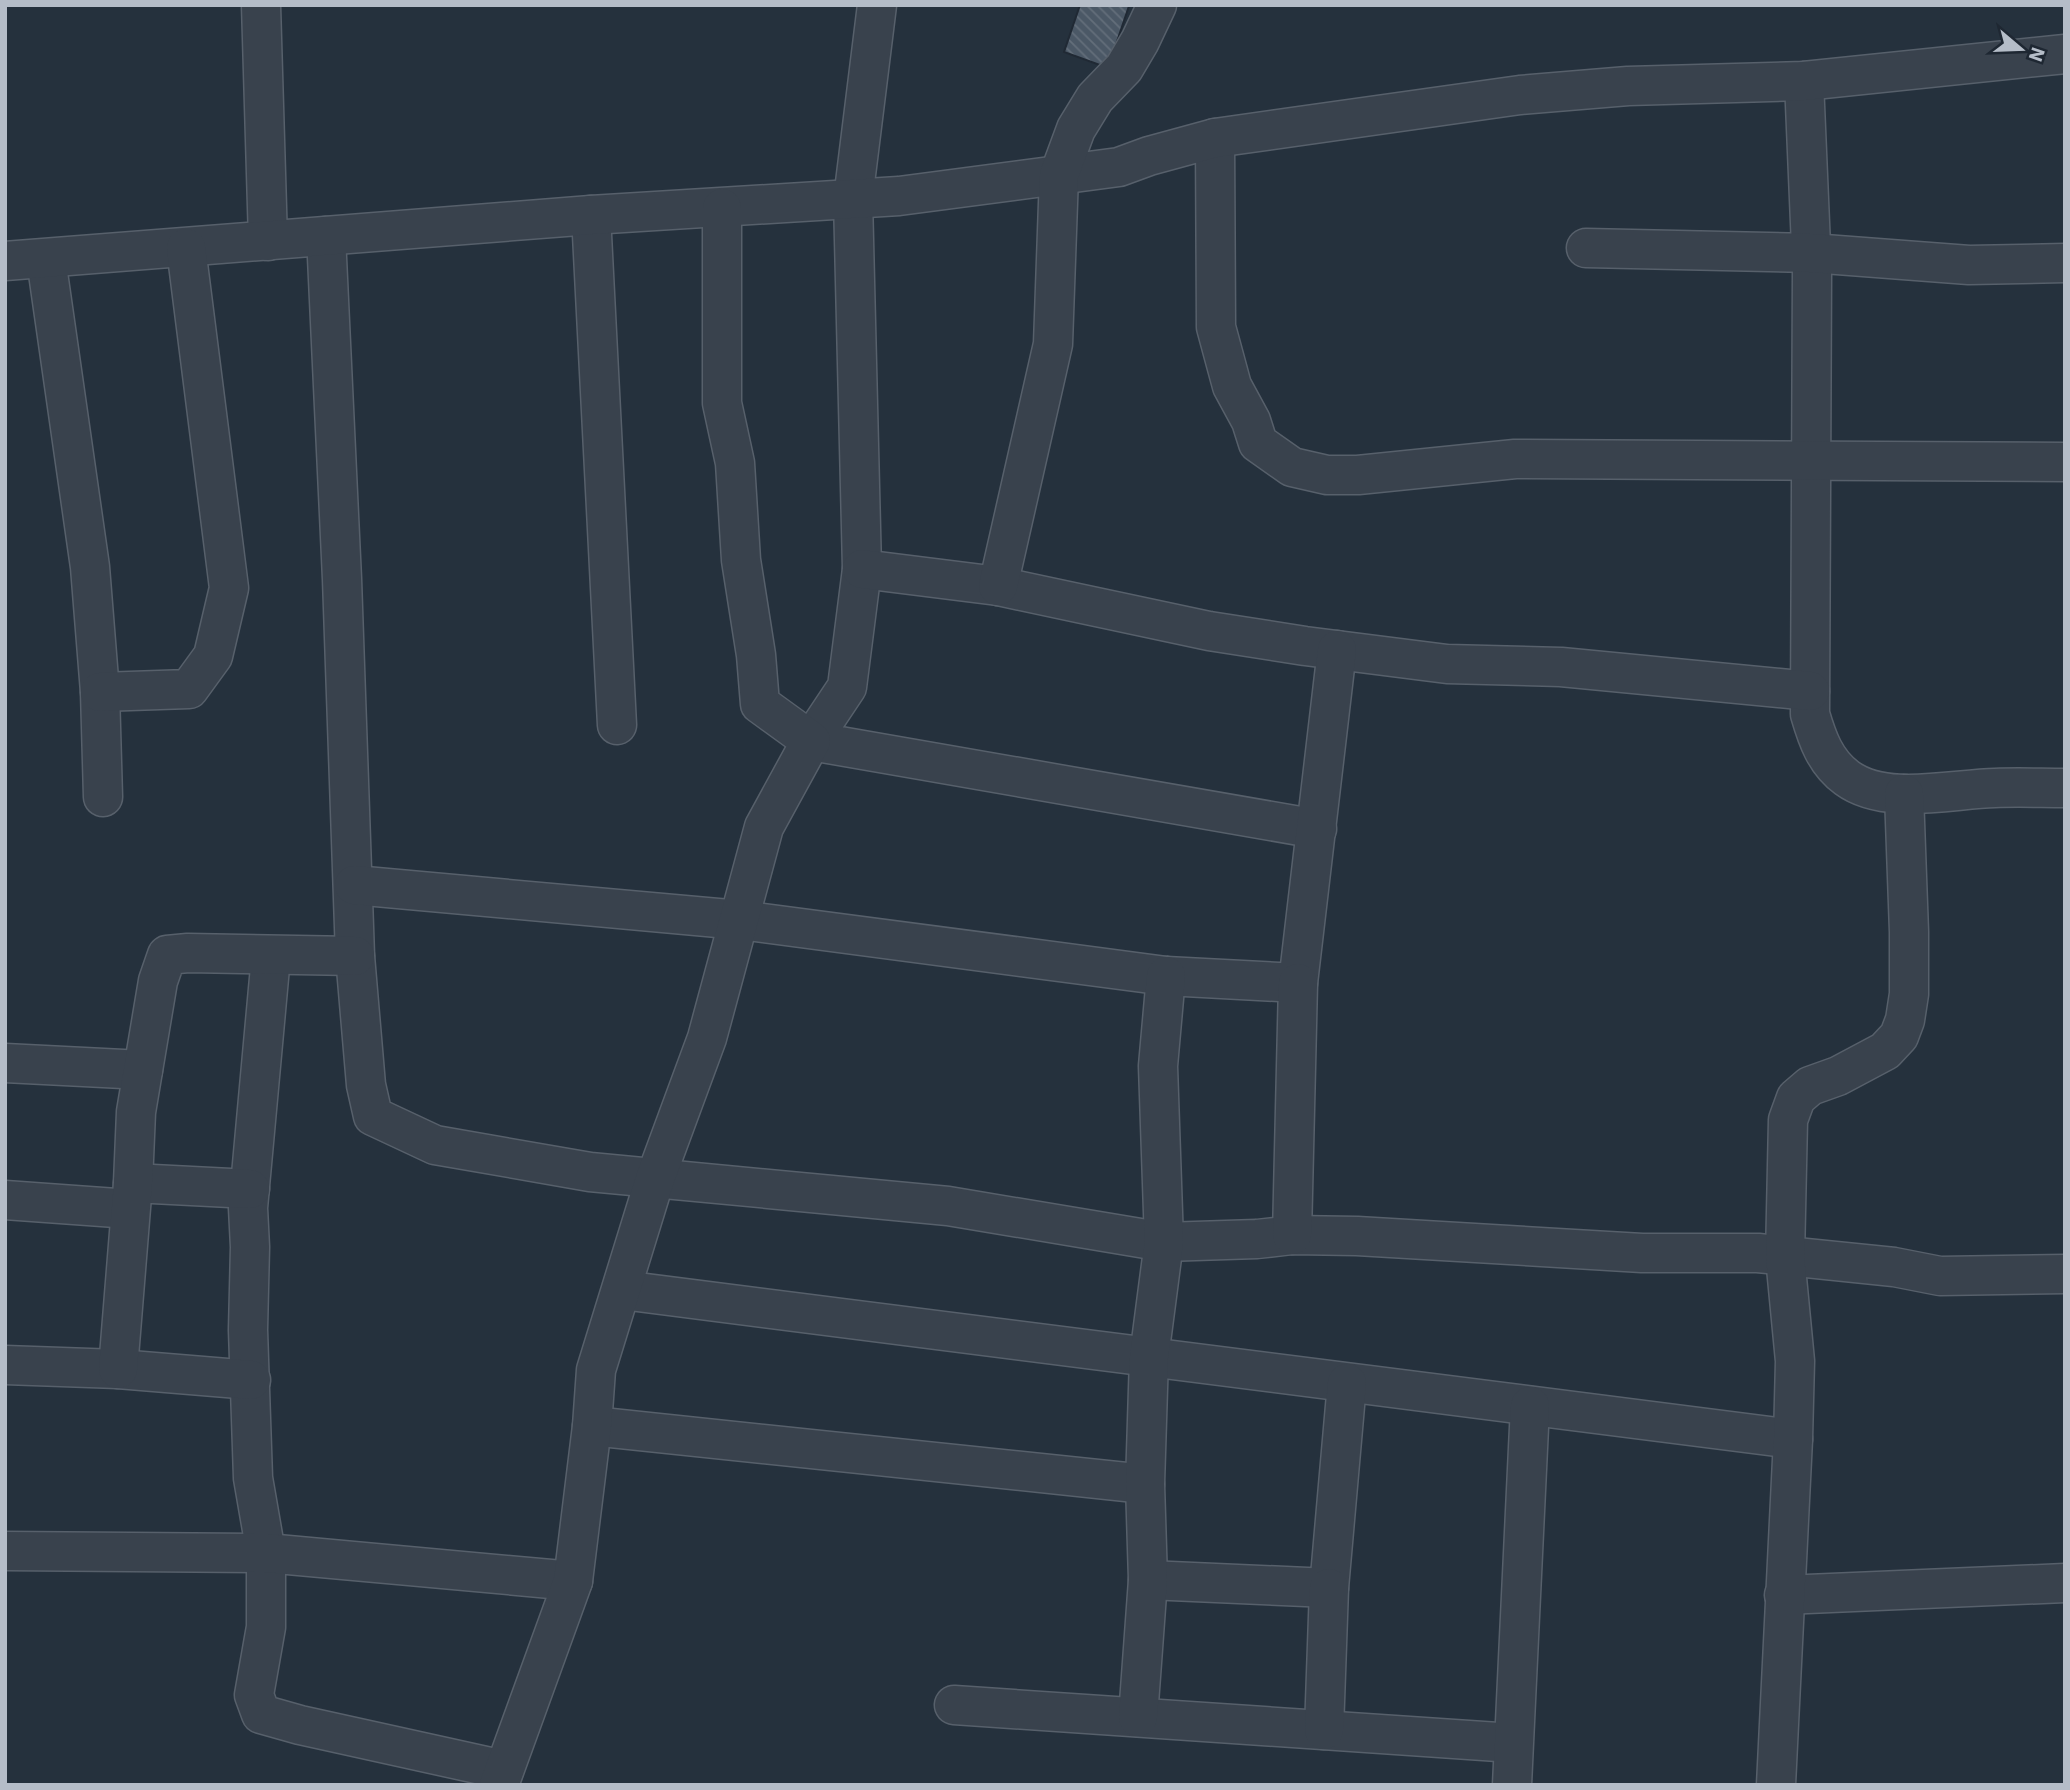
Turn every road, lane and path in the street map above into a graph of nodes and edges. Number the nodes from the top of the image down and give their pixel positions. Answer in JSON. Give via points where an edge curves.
{"nodes":[{"id":1,"x":261,"y":5,"type":"edge"},
{"id":2,"x":877,"y":5,"type":"edge"},
{"id":3,"x":1157,"y":5,"type":"edge"},
{"id":4,"x":2065,"y":54,"type":"edge"},
{"id":5,"x":1804,"y":81,"type":"junction"},
{"id":6,"x":1215,"y":138,"type":"junction"},
{"id":7,"x":1059,"y":175,"type":"junction"},
{"id":8,"x":853,"y":199,"type":"junction"},
{"id":9,"x":722,"y":208,"type":"junction"},
{"id":10,"x":592,"y":215,"type":"junction"},
{"id":11,"x":326,"y":236,"type":"junction"},
{"id":12,"x":268,"y":241,"type":"junction"},
{"id":13,"x":186,"y":248,"type":"junction"},
{"id":14,"x":1586,"y":248,"type":"dead end"},
{"id":15,"x":1811,"y":253,"type":"junction"},
{"id":16,"x":46,"y":259,"type":"junction"},
{"id":17,"x":5,"y":261,"type":"edge"},
{"id":18,"x":2065,"y":263,"type":"edge"},
{"id":19,"x":1811,"y":459,"type":"junction"},
{"id":20,"x":2065,"y":462,"type":"edge"},
{"id":21,"x":862,"y":569,"type":"junction"},
{"id":22,"x":998,"y":586,"type":"junction"},
{"id":23,"x":1337,"y":650,"type":"junction"},
{"id":24,"x":1810,"y":691,"type":"junction"},
{"id":25,"x":100,"y":692,"type":"junction"},
{"id":26,"x":617,"y":726,"type":"dead end"},
{"id":27,"x":811,"y":741,"type":"junction"},
{"id":28,"x":2065,"y":788,"type":"edge"},
{"id":29,"x":1904,"y":794,"type":"junction"},
{"id":30,"x":103,"y":797,"type":"dead end"},
{"id":31,"x":1317,"y":829,"type":"junction"},
{"id":32,"x":354,"y":884,"type":"junction"},
{"id":33,"x":740,"y":920,"type":"junction"},
{"id":34,"x":271,"y":956,"type":"junction"},
{"id":35,"x":355,"y":956,"type":"junction"},
{"id":36,"x":1166,"y":976,"type":"junction"},
{"id":37,"x":1298,"y":983,"type":"junction"},
{"id":38,"x":5,"y":1063,"type":"edge"},
{"id":39,"x":143,"y":1070,"type":"junction"},
{"id":40,"x":655,"y":1179,"type":"junction"},
{"id":41,"x":250,"y":1189,"type":"junction"},
{"id":42,"x":131,"y":1196,"type":"junction"},
{"id":43,"x":5,"y":1200,"type":"edge"},
{"id":44,"x":1292,"y":1235,"type":"junction"},
{"id":45,"x":1164,"y":1242,"type":"junction"},
{"id":46,"x":1785,"y":1257,"type":"junction"},
{"id":47,"x":2065,"y":1274,"type":"edge"},
{"id":48,"x":622,"y":1290,"type":"junction"},
{"id":49,"x":1149,"y":1357,"type":"junction"},
{"id":50,"x":5,"y":1365,"type":"edge"},
{"id":51,"x":118,"y":1369,"type":"junction"},
{"id":52,"x":251,"y":1380,"type":"junction"},
{"id":53,"x":1347,"y":1383,"type":"junction"},
{"id":54,"x":1530,"y":1406,"type":"junction"},
{"id":55,"x":593,"y":1426,"type":"junction"},
{"id":56,"x":1793,"y":1439,"type":"junction"},
{"id":57,"x":1145,"y":1484,"type":"junction"},
{"id":58,"x":5,"y":1550,"type":"edge"},
{"id":59,"x":266,"y":1553,"type":"junction"},
{"id":60,"x":1148,"y":1580,"type":"junction"},
{"id":61,"x":573,"y":1581,"type":"junction"},
{"id":62,"x":2065,"y":1583,"type":"edge"},
{"id":63,"x":1329,"y":1588,"type":"junction"},
{"id":64,"x":1784,"y":1595,"type":"junction"},
{"id":65,"x":954,"y":1704,"type":"dead end"},
{"id":66,"x":1138,"y":1717,"type":"junction"},
{"id":67,"x":1324,"y":1730,"type":"junction"},
{"id":68,"x":1513,"y":1743,"type":"junction"},
{"id":69,"x":502,"y":1777,"type":"edge"},
{"id":70,"x":1512,"y":1785,"type":"edge"},
{"id":71,"x":1776,"y":1785,"type":"edge"}],
"edges":[{"from":1,"to":12,"type":"street"},
{"from":2,"to":8,"type":"street"},
{"from":3,"to":7,"type":"street","via":[[1124,68],[1095,99],[1076,129]]},
{"from":4,"to":5,"type":"street"},
{"from":5,"to":6,"type":"street","via":[[1558,92]]},
{"from":5,"to":15,"type":"street"},
{"from":6,"to":7,"type":"street","via":[[1119,167]]},
{"from":6,"to":19,"type":"street","via":[[1216,327],[1232,386],[1258,443],[1292,467],[1327,475],[1359,475],[1515,459]]},
{"from":7,"to":8,"type":"street"},
{"from":7,"to":22,"type":"street","via":[[1053,344]]},
{"from":8,"to":9,"type":"street"},
{"from":8,"to":21,"type":"street"},
{"from":9,"to":10,"type":"street"},
{"from":9,"to":27,"type":"street","via":[[722,403],[735,463],[741,560],[760,704]]},
{"from":10,"to":11,"type":"street"},
{"from":10,"to":26,"type":"street"},
{"from":11,"to":12,"type":"street"},
{"from":11,"to":32,"type":"street"},
{"from":12,"to":13,"type":"street"},
{"from":13,"to":16,"type":"street"},
{"from":13,"to":25,"type":"street","via":[[229,588],[213,656],[189,689]]},
{"from":14,"to":15,"type":"street"},
{"from":15,"to":18,"type":"street","via":[[1969,265]]},
{"from":15,"to":19,"type":"street"},
{"from":16,"to":17,"type":"street"},
{"from":16,"to":25,"type":"street","via":[[90,567]]},
{"from":19,"to":20,"type":"street"},
{"from":19,"to":24,"type":"street"},
{"from":21,"to":22,"type":"street"},
{"from":21,"to":27,"type":"street","via":[[847,687]]},
{"from":22,"to":23,"type":"street","via":[[1209,631]]},
{"from":23,"to":24,"type":"street","via":[[1447,664],[1561,667]]},
{"from":23,"to":31,"type":"street"},
{"from":24,"to":29,"type":"street","via":[[1810,714],[1819,743],[1832,763],[1848,778],[1871,789]]},
{"from":25,"to":30,"type":"street"},
{"from":27,"to":31,"type":"street"},
{"from":27,"to":33,"type":"street","via":[[764,827]]},
{"from":28,"to":29,"type":"street"},
{"from":29,"to":46,"type":"street","via":[[1909,932],[1905,1020],[1899,1036],[1885,1051],[1810,1086],[1796,1098],[1788,1120]]},
{"from":31,"to":37,"type":"street"},
{"from":32,"to":33,"type":"street"},
{"from":32,"to":35,"type":"street"},
{"from":33,"to":36,"type":"street"},
{"from":33,"to":40,"type":"street","via":[[707,1038]]},
{"from":34,"to":35,"type":"street"},
{"from":34,"to":39,"type":"street","via":[[167,956],[158,981]]},
{"from":34,"to":41,"type":"street"},
{"from":35,"to":40,"type":"street","via":[[373,1116],[435,1145]]},
{"from":36,"to":37,"type":"street"},
{"from":36,"to":45,"type":"street","via":[[1158,1066]]},
{"from":37,"to":44,"type":"street"},
{"from":38,"to":39,"type":"street"},
{"from":39,"to":42,"type":"street"},
{"from":40,"to":45,"type":"street","via":[[948,1206]]},
{"from":40,"to":48,"type":"street"},
{"from":41,"to":42,"type":"street"},
{"from":41,"to":52,"type":"street"},
{"from":42,"to":43,"type":"street"},
{"from":42,"to":51,"type":"street"},
{"from":44,"to":45,"type":"street"},
{"from":44,"to":46,"type":"street"},
{"from":45,"to":49,"type":"street"},
{"from":46,"to":47,"type":"street","via":[[1940,1276]]},
{"from":46,"to":56,"type":"street","via":[[1795,1361]]},
{"from":48,"to":49,"type":"street"},
{"from":48,"to":55,"type":"street","via":[[596,1370]]},
{"from":49,"to":53,"type":"street"},
{"from":49,"to":57,"type":"street"},
{"from":50,"to":51,"type":"street"},
{"from":51,"to":52,"type":"street"},
{"from":52,"to":59,"type":"street","via":[[253,1478]]},
{"from":53,"to":54,"type":"street"},
{"from":53,"to":63,"type":"street"},
{"from":54,"to":56,"type":"street"},
{"from":54,"to":68,"type":"street"},
{"from":55,"to":57,"type":"street"},
{"from":55,"to":61,"type":"street"},
{"from":56,"to":64,"type":"street"},
{"from":57,"to":60,"type":"street"},
{"from":58,"to":59,"type":"street"},
{"from":59,"to":61,"type":"street"},
{"from":59,"to":69,"type":"street","via":[[265,1627],[254,1695],[261,1714]]},
{"from":60,"to":63,"type":"street"},
{"from":60,"to":66,"type":"street"},
{"from":61,"to":69,"type":"street"},
{"from":62,"to":64,"type":"street"},
{"from":63,"to":67,"type":"street"},
{"from":64,"to":71,"type":"street"},
{"from":65,"to":66,"type":"street"},
{"from":66,"to":67,"type":"street"},
{"from":67,"to":68,"type":"street"},
{"from":68,"to":70,"type":"street"}]}
